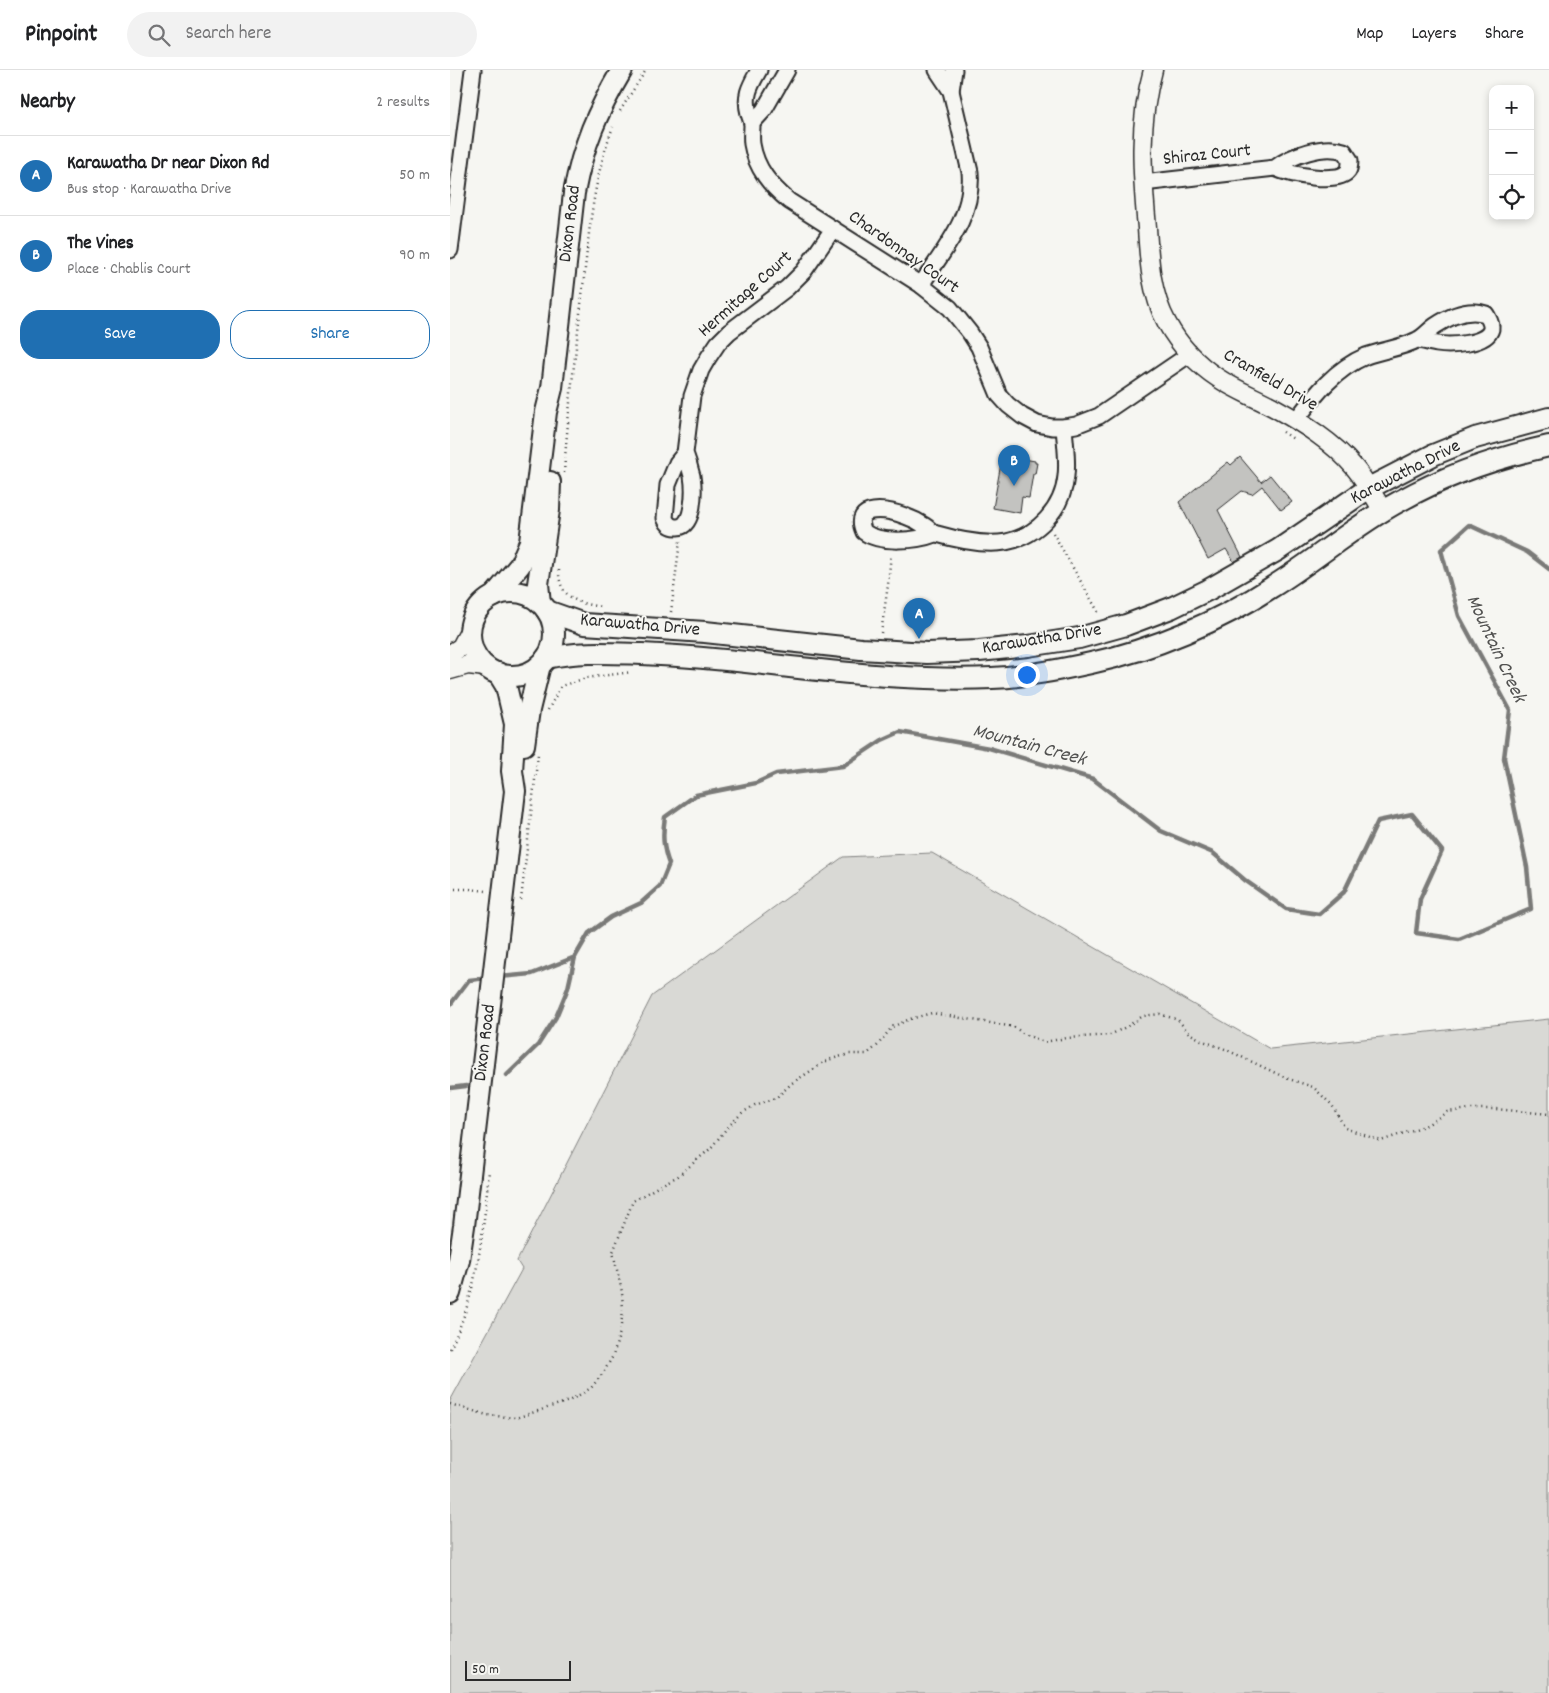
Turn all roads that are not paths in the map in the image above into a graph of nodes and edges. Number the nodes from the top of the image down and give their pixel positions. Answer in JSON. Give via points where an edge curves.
{"nodes":[{"id":1,"x":473,"y":70,"type":"edge"},
{"id":2,"x":622,"y":70,"type":"edge"},
{"id":3,"x":759,"y":70,"type":"edge"},
{"id":4,"x":787,"y":70,"type":"edge"},
{"id":5,"x":937,"y":70,"type":"edge"},
{"id":6,"x":954,"y":70,"type":"edge"},
{"id":7,"x":1153,"y":70,"type":"edge"},
{"id":8,"x":951,"y":91,"type":"junction"},
{"id":9,"x":752,"y":123,"type":"junction"},
{"id":10,"x":1275,"y":168,"type":"dead end"},
{"id":11,"x":1143,"y":183,"type":"junction"},
{"id":12,"x":833,"y":229,"type":"junction"},
{"id":13,"x":450,"y":250,"type":"edge"},
{"id":14,"x":920,"y":285,"type":"junction"},
{"id":15,"x":1418,"y":340,"type":"dead end"},
{"id":16,"x":1190,"y":354,"type":"junction"},
{"id":17,"x":552,"y":388,"type":"junction"},
{"id":18,"x":1549,"y":418,"type":"edge"},
{"id":19,"x":1296,"y":420,"type":"junction"},
{"id":20,"x":1064,"y":427,"type":"junction"},
{"id":21,"x":1549,"y":446,"type":"edge"},
{"id":22,"x":685,"y":453,"type":"junction"},
{"id":23,"x":1369,"y":488,"type":"junction"},
{"id":24,"x":1383,"y":511,"type":"junction"},
{"id":25,"x":935,"y":534,"type":"dead end"},
{"id":26,"x":494,"y":596,"type":"junction"},
{"id":27,"x":544,"y":607,"type":"junction"},
{"id":28,"x":470,"y":630,"type":"junction"},
{"id":29,"x":450,"y":654,"type":"edge"},
{"id":30,"x":543,"y":662,"type":"junction"},
{"id":31,"x":450,"y":670,"type":"edge"},
{"id":32,"x":492,"y":670,"type":"junction"},
{"id":33,"x":515,"y":791,"type":"junction"},
{"id":34,"x":450,"y":1294,"type":"edge"}],
"edges":[{"from":1,"to":13,"type":"street"},
{"from":2,"to":17,"type":"main road","name":"Dixon Road","via":[[588,135],[579,164]]},
{"from":3,"to":9,"type":"street","name":"Chardonnay Court","via":[[748,91],[748,112]]},
{"from":4,"to":9,"type":"street","via":[[764,110]]},
{"from":5,"to":8,"type":"street"},
{"from":6,"to":8,"type":"street"},
{"from":7,"to":11,"type":"street","name":"Cranfield Drive","via":[[1143,121]]},
{"from":8,"to":14,"type":"street","via":[[970,172],[969,198],[960,224]]},
{"from":9,"to":12,"type":"street","name":"Chardonnay Court","via":[[755,156],[766,179],[789,201]]},
{"from":10,"to":11,"type":"street","name":"Shiraz Court"},
{"from":11,"to":16,"type":"street","name":"Cranfield Drive","via":[[1154,289],[1167,322]]},
{"from":12,"to":14,"type":"street","name":"Chardonnay Court"},
{"from":12,"to":22,"type":"street","name":"Hermitage Court","via":[[796,279],[729,332],[708,358],[692,396]]},
{"from":14,"to":20,"type":"street","name":"Chardonnay Court","via":[[950,308],[970,333],[999,395],[1008,405],[1037,424]]},
{"from":15,"to":19,"type":"street","via":[[1365,357],[1343,370],[1323,385]]},
{"from":16,"to":19,"type":"street","name":"Cranfield Drive","via":[[1219,379]]},
{"from":16,"to":20,"type":"street","name":"Chardonnay Court","via":[[1099,416]]},
{"from":17,"to":26,"type":"main road","name":"Dixon Road","via":[[546,412],[530,542],[520,565]]},
{"from":17,"to":27,"type":"main road","name":"Dixon Road","via":[[549,510],[538,584]]},
{"from":18,"to":23,"type":"main road","name":"Karawatha Drive","via":[[1454,446]]},
{"from":19,"to":23,"type":"street","name":"Cranfield Drive","via":[[1344,457]]},
{"from":20,"to":25,"type":"street","via":[[1066,478],[1057,506],[1043,523],[1019,538],[1005,542]]},
{"from":21,"to":24,"type":"main road","name":"Karawatha Drive","via":[[1452,474]]},
{"from":22,"to":22,"type":"street","name":"Hermitage Court","via":[[693,487],[690,513],[687,523],[676,527],[666,522],[664,512],[668,485]]},
{"from":23,"to":24,"type":"street","name":"Cranfield Drive"},
{"from":23,"to":27,"type":"main road","name":"Karawatha Drive","via":[[1278,550],[1171,608],[1079,638],[1028,646],[927,653],[862,649],[704,632],[584,624]]},
{"from":24,"to":30,"type":"main road","name":"Karawatha Drive","via":[[1271,588],[1213,620],[1136,650],[1058,670],[961,678],[842,672],[723,658],[585,652]]},
{"from":26,"to":27,"type":"main road","via":[[521,593],[531,596]]},
{"from":26,"to":28,"type":"main road","via":[[475,614]]},
{"from":27,"to":30,"type":"main road","via":[[553,624],[554,638]]},
{"from":28,"to":29,"type":"street","via":[[461,647]]},
{"from":28,"to":32,"type":"main road","via":[[474,652]]},
{"from":30,"to":32,"type":"main road","via":[[528,673],[518,675]]},
{"from":30,"to":33,"type":"main road","name":"Dixon Road","via":[[529,710],[521,776]]},
{"from":31,"to":32,"type":"street","via":[[468,665]]},
{"from":32,"to":33,"type":"main road","name":"Dixon Road","via":[[506,686],[515,724],[512,771]]},
{"from":33,"to":34,"type":"main road","name":"Dixon Road","via":[[464,1226]]}]}
